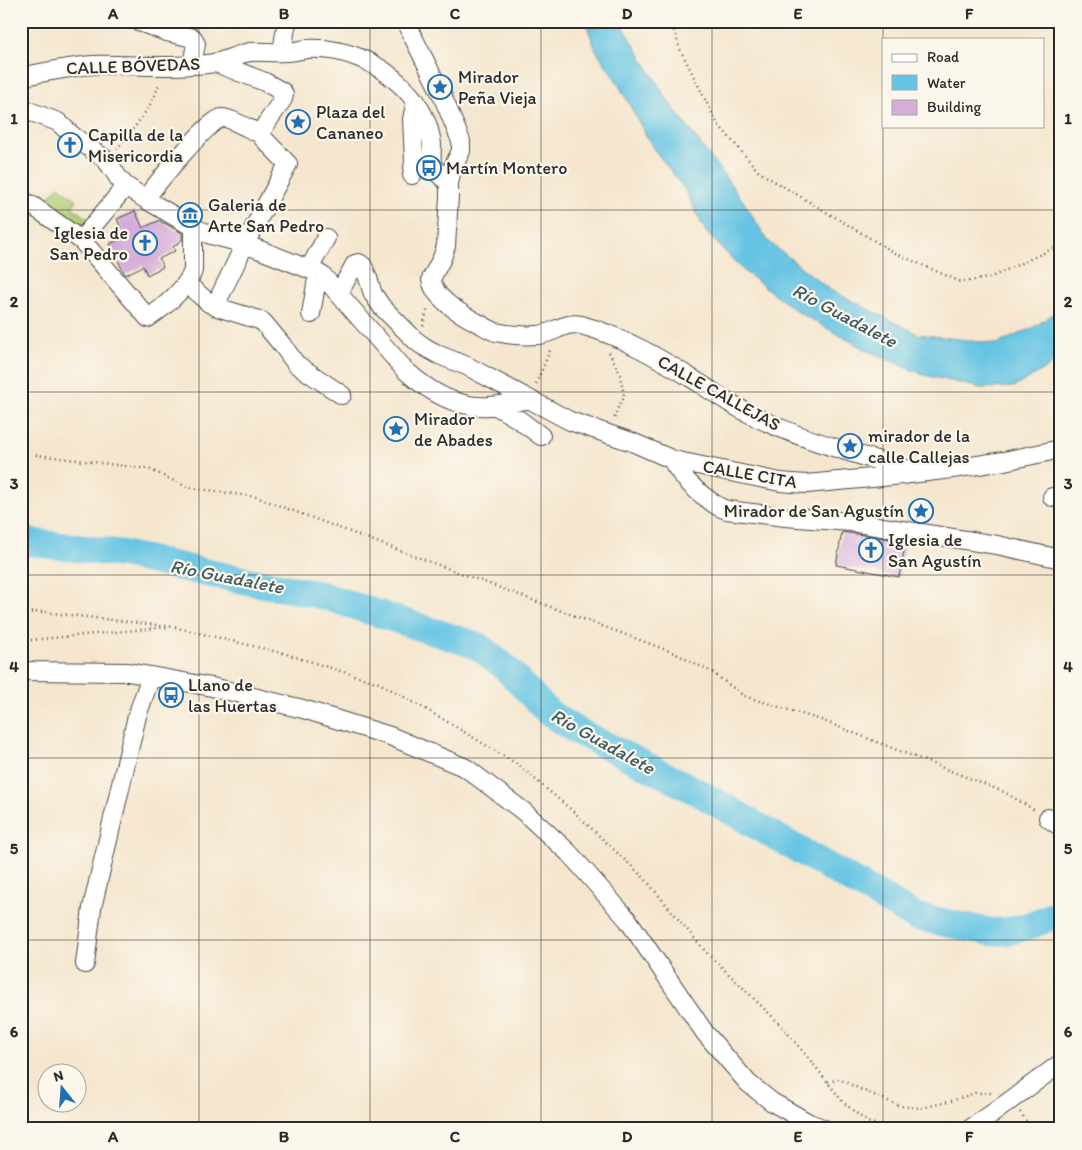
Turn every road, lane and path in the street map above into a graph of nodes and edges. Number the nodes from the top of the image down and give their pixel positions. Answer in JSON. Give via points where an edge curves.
{"nodes":[{"id":1,"x":138,"y":21,"type":"edge"},
{"id":2,"x":406,"y":21,"type":"edge"},
{"id":3,"x":671,"y":21,"type":"edge"},
{"id":4,"x":284,"y":22,"type":"edge"},
{"id":5,"x":282,"y":52,"type":"junction"},
{"id":6,"x":216,"y":62,"type":"junction"},
{"id":7,"x":192,"y":65,"type":"junction"},
{"id":8,"x":161,"y":66,"type":"junction"},
{"id":9,"x":21,"y":76,"type":"edge"},
{"id":10,"x":416,"y":101,"type":"junction"},
{"id":11,"x":21,"y":108,"type":"edge"},
{"id":12,"x":261,"y":134,"type":"junction"},
{"id":13,"x":107,"y":161,"type":"junction"},
{"id":14,"x":412,"y":175,"type":"dead end"},
{"id":15,"x":449,"y":184,"type":"junction"},
{"id":16,"x":126,"y":186,"type":"junction"},
{"id":17,"x":145,"y":199,"type":"junction"},
{"id":18,"x":21,"y":200,"type":"edge"},
{"id":19,"x":193,"y":227,"type":"junction"},
{"id":20,"x":326,"y":238,"type":"dead end"},
{"id":21,"x":81,"y":240,"type":"junction"},
{"id":22,"x":245,"y":244,"type":"junction"},
{"id":23,"x":1061,"y":246,"type":"edge"},
{"id":24,"x":313,"y":271,"type":"junction"},
{"id":25,"x":186,"y":283,"type":"junction"},
{"id":26,"x":433,"y":286,"type":"junction"},
{"id":27,"x":338,"y":293,"type":"junction"},
{"id":28,"x":215,"y":306,"type":"junction"},
{"id":29,"x":311,"y":314,"type":"dead end"},
{"id":30,"x":546,"y":334,"type":"junction"},
{"id":31,"x":613,"y":336,"type":"junction"},
{"id":32,"x":418,"y":342,"type":"junction"},
{"id":33,"x":342,"y":395,"type":"dead end"},
{"id":34,"x":529,"y":399,"type":"junction"},
{"id":35,"x":496,"y":406,"type":"junction"},
{"id":36,"x":608,"y":434,"type":"junction"},
{"id":37,"x":541,"y":436,"type":"dead end"},
{"id":38,"x":1061,"y":449,"type":"edge"},
{"id":39,"x":21,"y":453,"type":"edge"},
{"id":40,"x":671,"y":459,"type":"junction"},
{"id":41,"x":919,"y":473,"type":"junction"},
{"id":42,"x":1061,"y":559,"type":"edge"},
{"id":43,"x":174,"y":626,"type":"dead end"},
{"id":44,"x":21,"y":641,"type":"edge"},
{"id":45,"x":21,"y":671,"type":"edge"},
{"id":46,"x":151,"y":676,"type":"junction"},
{"id":47,"x":1054,"y":822,"type":"edge"},
{"id":48,"x":85,"y":964,"type":"dead end"},
{"id":49,"x":1061,"y":1063,"type":"edge"},
{"id":50,"x":827,"y":1082,"type":"dead end"},
{"id":51,"x":993,"y":1093,"type":"dead end"},
{"id":52,"x":1018,"y":1109,"type":"dead end"},
{"id":53,"x":824,"y":1129,"type":"edge"},
{"id":54,"x":970,"y":1129,"type":"edge"},
{"id":55,"x":1032,"y":1129,"type":"edge"}],
"edges":[{"from":1,"to":7,"type":"street","via":[[193,38],[196,44]]},
{"from":2,"to":15,"type":"street","via":[[461,141],[461,151]]},
{"from":3,"to":23,"type":"path","via":[[680,49],[717,123],[759,172],[895,253],[961,282],[989,278]]},
{"from":4,"to":5,"type":"street"},
{"from":5,"to":6,"type":"street","name":"CALLE BÓVEDAS","via":[[252,52]]},
{"from":5,"to":10,"type":"street","name":"CALLE BÓVEDAS","via":[[308,49],[355,56],[391,76]]},
{"from":6,"to":7,"type":"street","name":"CALLE BÓVEDAS"},
{"from":6,"to":12,"type":"street","via":[[284,92]]},
{"from":7,"to":8,"type":"street","name":"CALLE BÓVEDAS"},
{"from":8,"to":9,"type":"street","name":"CALLE BÓVEDAS","via":[[92,65]]},
{"from":8,"to":13,"type":"path","via":[[151,102]]},
{"from":10,"to":14,"type":"street","via":[[412,119]]},
{"from":10,"to":15,"type":"street","name":"CALLE BÓVEDAS","via":[[424,114],[432,144],[432,163]]},
{"from":11,"to":13,"type":"street","via":[[56,120]]},
{"from":12,"to":17,"type":"street","via":[[218,118]]},
{"from":12,"to":22,"type":"street","via":[[288,164]]},
{"from":13,"to":16,"type":"street"},
{"from":15,"to":26,"type":"street","via":[[446,246],[431,279]]},
{"from":16,"to":17,"type":"street"},
{"from":16,"to":21,"type":"street"},
{"from":17,"to":19,"type":"street"},
{"from":18,"to":21,"type":"street"},
{"from":19,"to":22,"type":"street"},
{"from":19,"to":25,"type":"street","via":[[193,270]]},
{"from":20,"to":24,"type":"street"},
{"from":21,"to":25,"type":"street","via":[[148,318]]},
{"from":22,"to":24,"type":"street"},
{"from":22,"to":28,"type":"street"},
{"from":24,"to":27,"type":"street"},
{"from":24,"to":29,"type":"street"},
{"from":25,"to":28,"type":"street"},
{"from":26,"to":30,"type":"street","name":"CALLE CALLEJAS","via":[[453,308],[496,332],[530,336]]},
{"from":26,"to":32,"type":"path"},
{"from":27,"to":32,"type":"street","name":"CALLE CITA","via":[[355,264],[359,263],[377,301]]},
{"from":27,"to":35,"type":"street","via":[[376,339],[419,383],[458,402]]},
{"from":28,"to":33,"type":"street","via":[[263,322],[296,364]]},
{"from":30,"to":31,"type":"street","name":"CALLE CALLEJAS","via":[[572,324]]},
{"from":30,"to":34,"type":"path","via":[[552,347]]},
{"from":31,"to":36,"type":"path","via":[[610,354],[620,373],[624,393]]},
{"from":31,"to":41,"type":"street","name":"CALLE CALLEJAS","via":[[774,426]]},
{"from":32,"to":34,"type":"street","name":"CALLE CITA"},
{"from":34,"to":35,"type":"street"},
{"from":34,"to":36,"type":"street","name":"CALLE CITA","via":[[570,421]]},
{"from":35,"to":37,"type":"street"},
{"from":36,"to":40,"type":"street","name":"CALLE CITA"},
{"from":38,"to":41,"type":"street","name":"CALLE CALLEJAS","via":[[1024,458]]},
{"from":39,"to":47,"type":"path","via":[[149,469],[187,487],[256,497],[672,652],[712,672],[744,696],[821,720],[1004,792]]},
{"from":40,"to":41,"type":"street","name":"CALLE CITA","via":[[793,483]]},
{"from":40,"to":42,"type":"street","via":[[694,489],[727,510],[851,522]]},
{"from":43,"to":44,"type":"path"},
{"from":45,"to":46,"type":"street","via":[[128,672]]},
{"from":46,"to":48,"type":"street","via":[[137,716],[92,908]]},
{"from":46,"to":53,"type":"street","via":[[303,709],[390,736],[466,768],[523,811],[569,852],[628,920],[705,1033],[748,1083],[772,1102]]},
{"from":49,"to":54,"type":"street","bridge":true},
{"from":50,"to":51,"type":"path","via":[[839,1079],[900,1106],[921,1108],[975,1093]]},
{"from":52,"to":55,"type":"path"}]}
